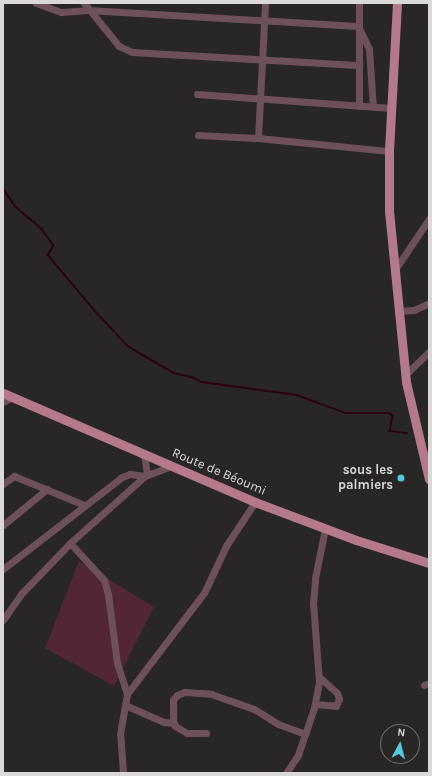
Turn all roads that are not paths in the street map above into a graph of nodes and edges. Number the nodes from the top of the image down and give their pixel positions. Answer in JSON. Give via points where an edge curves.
{"nodes":[{"id":1,"x":36,"y":3,"type":"edge"},
{"id":2,"x":265,"y":3,"type":"edge"},
{"id":3,"x":359,"y":3,"type":"edge"},
{"id":4,"x":397,"y":3,"type":"edge"},
{"id":5,"x":86,"y":6,"type":"edge"},
{"id":6,"x":263,"y":19,"type":"junction"},
{"id":7,"x":358,"y":26,"type":"junction"},
{"id":8,"x":262,"y":61,"type":"junction"},
{"id":9,"x":357,"y":65,"type":"junction"},
{"id":10,"x":197,"y":94,"type":"dead end"},
{"id":11,"x":261,"y":99,"type":"junction"},
{"id":12,"x":359,"y":106,"type":"junction"},
{"id":13,"x":373,"y":107,"type":"junction"},
{"id":14,"x":390,"y":108,"type":"junction"},
{"id":15,"x":198,"y":135,"type":"dead end"},
{"id":16,"x":258,"y":138,"type":"junction"},
{"id":17,"x":389,"y":151,"type":"junction"},
{"id":18,"x":429,"y":219,"type":"edge"},
{"id":19,"x":394,"y":271,"type":"junction"},
{"id":20,"x":429,"y":303,"type":"edge"},
{"id":21,"x":398,"y":311,"type":"junction"},
{"id":22,"x":429,"y":352,"type":"edge"},
{"id":23,"x":405,"y":375,"type":"junction"},
{"id":24,"x":3,"y":393,"type":"edge"},
{"id":25,"x":13,"y":397,"type":"junction"},
{"id":26,"x":3,"y":402,"type":"edge"},
{"id":27,"x":144,"y":454,"type":"junction"},
{"id":28,"x":171,"y":466,"type":"junction"},
{"id":29,"x":146,"y":475,"type":"junction"},
{"id":30,"x":429,"y":479,"type":"edge"},
{"id":31,"x":3,"y":484,"type":"edge"},
{"id":32,"x":48,"y":489,"type":"junction"},
{"id":33,"x":255,"y":502,"type":"junction"},
{"id":34,"x":84,"y":505,"type":"junction"},
{"id":35,"x":3,"y":525,"type":"edge"},
{"id":36,"x":325,"y":529,"type":"junction"},
{"id":37,"x":70,"y":543,"type":"junction"},
{"id":38,"x":429,"y":563,"type":"edge"},
{"id":39,"x":429,"y":567,"type":"edge"},
{"id":40,"x":3,"y":569,"type":"edge"},
{"id":41,"x":3,"y":620,"type":"edge"},
{"id":42,"x":319,"y":677,"type":"junction"},
{"id":43,"x":127,"y":694,"type":"junction"},
{"id":44,"x":314,"y":704,"type":"junction"},
{"id":45,"x":125,"y":705,"type":"junction"},
{"id":46,"x":174,"y":723,"type":"junction"},
{"id":47,"x":206,"y":733,"type":"dead end"},
{"id":48,"x":305,"y":734,"type":"junction"},
{"id":49,"x":124,"y":773,"type":"edge"},
{"id":50,"x":286,"y":773,"type":"edge"}],
"edges":[{"from":1,"to":5,"type":"street","via":[[57,11]]},
{"from":2,"to":6,"type":"street"},
{"from":3,"to":7,"type":"street"},
{"from":4,"to":14,"type":"main road"},
{"from":5,"to":6,"type":"street"},
{"from":5,"to":8,"type":"street","via":[[119,46],[132,52]]},
{"from":6,"to":7,"type":"street"},
{"from":6,"to":8,"type":"street"},
{"from":7,"to":9,"type":"street"},
{"from":7,"to":13,"type":"street","via":[[369,49]]},
{"from":8,"to":9,"type":"street"},
{"from":8,"to":11,"type":"street"},
{"from":9,"to":12,"type":"street"},
{"from":10,"to":11,"type":"street"},
{"from":11,"to":12,"type":"street"},
{"from":11,"to":16,"type":"street"},
{"from":12,"to":13,"type":"street"},
{"from":13,"to":14,"type":"street"},
{"from":14,"to":17,"type":"main road"},
{"from":15,"to":16,"type":"street"},
{"from":16,"to":17,"type":"street"},
{"from":17,"to":19,"type":"main road","via":[[389,211]]},
{"from":18,"to":19,"type":"street"},
{"from":19,"to":21,"type":"main road"},
{"from":20,"to":21,"type":"street","via":[[414,310]]},
{"from":21,"to":23,"type":"main road"},
{"from":22,"to":23,"type":"street"},
{"from":23,"to":30,"type":"main road"},
{"from":24,"to":25,"type":"main road","name":"Route de Béoumi"},
{"from":25,"to":26,"type":"street"},
{"from":25,"to":27,"type":"main road","name":"Route de Béoumi"},
{"from":27,"to":28,"type":"main road","name":"Route de Béoumi"},
{"from":27,"to":29,"type":"street"},
{"from":28,"to":29,"type":"street"},
{"from":28,"to":33,"type":"main road","name":"Route de Béoumi"},
{"from":29,"to":34,"type":"street","via":[[130,474],[122,477]]},
{"from":29,"to":37,"type":"street"},
{"from":31,"to":32,"type":"street","via":[[14,476]]},
{"from":32,"to":34,"type":"street"},
{"from":32,"to":35,"type":"street"},
{"from":33,"to":36,"type":"main road","name":"Route de Béoumi"},
{"from":33,"to":43,"type":"street","via":[[226,546],[204,593]]},
{"from":34,"to":40,"type":"street"},
{"from":36,"to":38,"type":"main road","name":"Route de Béoumi"},
{"from":36,"to":42,"type":"street","via":[[315,578],[313,603]]},
{"from":37,"to":41,"type":"street","via":[[21,594]]},
{"from":37,"to":43,"type":"street","via":[[104,580],[117,663]]},
{"from":38,"to":39,"type":"street"},
{"from":42,"to":44,"type":"street"},
{"from":42,"to":44,"type":"street","via":[[337,693],[339,699],[336,706],[332,707]]},
{"from":43,"to":45,"type":"street"},
{"from":44,"to":48,"type":"street"},
{"from":45,"to":46,"type":"street"},
{"from":45,"to":49,"type":"street","via":[[120,734]]},
{"from":46,"to":47,"type":"street","via":[[187,734]]},
{"from":46,"to":48,"type":"street","via":[[173,700],[177,694],[210,694],[254,709],[278,724]]},
{"from":48,"to":50,"type":"street","via":[[298,756]]}]}
